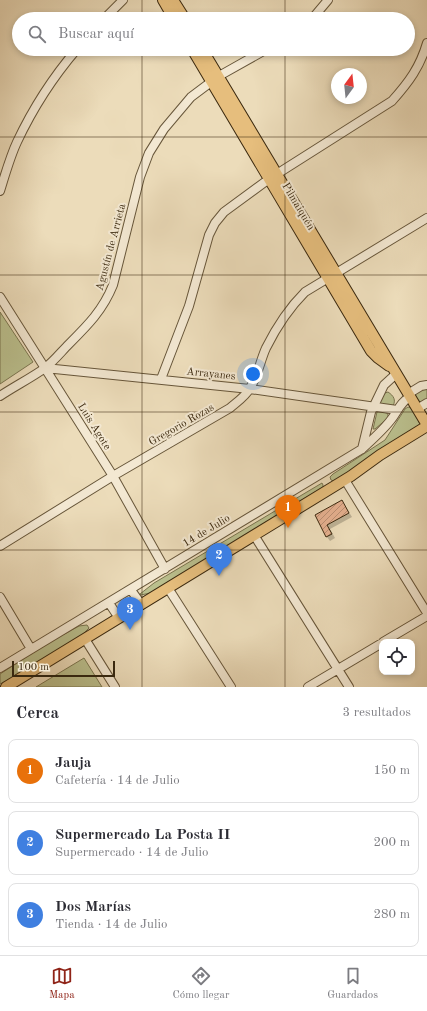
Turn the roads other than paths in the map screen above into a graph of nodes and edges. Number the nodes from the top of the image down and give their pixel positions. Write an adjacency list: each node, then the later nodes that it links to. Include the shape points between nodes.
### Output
1 (123, 0): 5 (street)
2 (163, 0): 6 (main road)
3 (173, 0): 7 (main road)
4 (328, 0): 8 (street)
5 (111, 12)
6 (170, 12)
7 (181, 12)
8 (318, 12)
9 (427, 42): 15 (street, via 416,71 392,101)
10 (71, 56): 16 (street, via 34,109 17,143)
11 (197, 56): 14 (main road, Pilmaiquén)
12 (205, 56): 14 (main road, Pilmaiquén)
13 (255, 56): 14 (street, Agustín de Arrieta)
14 (215, 79): 15 (main road, Pilmaiquén); 20 (street, Agustín de Arrieta, via 191,97 164,129 149,153 140,177 113,285 107,299 86,327)
15 (273, 176): 18 (main road, Pilmaiquén); 22 (street, via 224,212 215,223 190,306)
16 (0, 191)
17 (427, 218): 18 (street, Gregorio Rozas)
18 (332, 275): 21 (main road, Pilmaiquén, via 371,351); 24 (street, Gregorio Rozas, via 306,292 291,306 266,349)
19 (0, 298): 20 (street, Luis Agote)
20 (45, 368): 22 (street, Arrayanes); 25 (street, Agustín de Arrieta); 34 (street, Luis Agote)
21 (394, 371): 26 (main road, Pilmaiquén); 28 (street)
22 (161, 379): 24 (street, Arrayanes)
23 (427, 383): 26 (street, 14 de Julio)
24 (250, 389): 28 (street, Arrayanes); 34 (street, Gregorio Rozas, via 230,408)
25 (0, 396)
26 (409, 396): 29 (main road, Pilmaiquén); 30 (street, 14 de Julio)
27 (427, 403): 29 (street)
28 (374, 406): 30 (street, Arrayanes); 33 (street)
29 (417, 409): 31 (main road, Pilmaiquén)
30 (397, 410): 33 (street, 14 de Julio, via 392,419)
31 (427, 426): 35 (main road)
32 (427, 434): 35 (main road)
33 (362, 449): 38 (street, 14 de Julio)
34 (113, 476): 37 (street, Gregorio Rozas); 38 (street, Luis Agote)
35 (348, 478): 36 (main road); 44 (street)
36 (254, 535): 39 (main road); 52 (street)
37 (0, 546)
38 (165, 569): 40 (street, 14 de Julio)
39 (168, 588): 43 (main road); 55 (street)
40 (131, 590): 42 (street, 14 de Julio); 43 (street)
41 (0, 597): 50 (street)
42 (109, 603): 46 (street); 50 (street, 14 de Julio)
43 (141, 604): 46 (main road)
44 (427, 613)
45 (427, 616): 48 (street)
46 (119, 618): 47 (main road)
47 (85, 639): 53 (main road); 54 (street)
48 (388, 639)
49 (379, 644): 52 (street)
50 (31, 649): 51 (street, 14 de Julio)
51 (0, 668)
52 (338, 669): 56 (street); 57 (street)
53 (6, 687)
54 (115, 687)
55 (230, 687)
56 (308, 687)
57 (349, 687)

